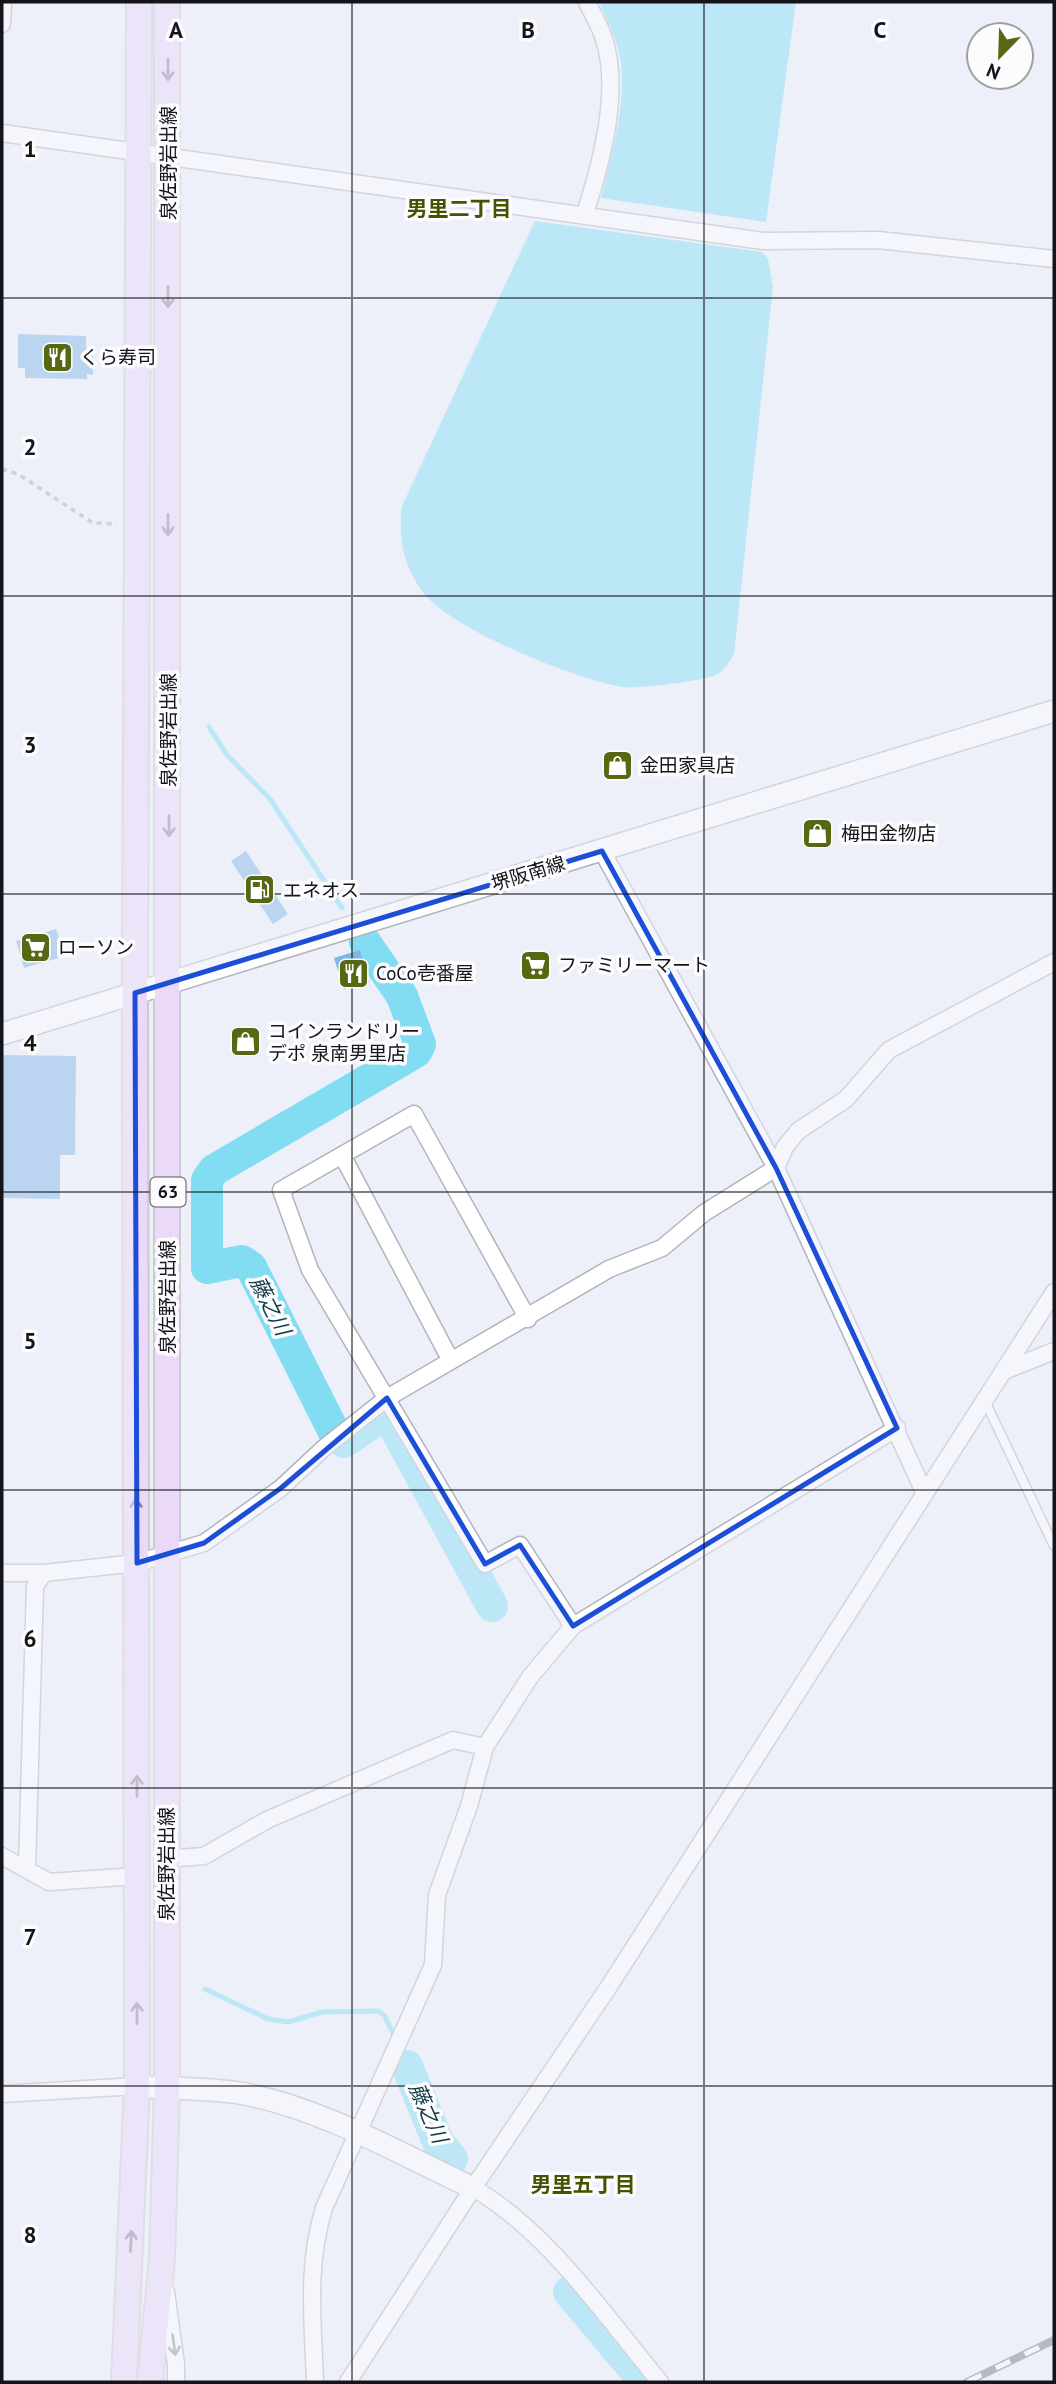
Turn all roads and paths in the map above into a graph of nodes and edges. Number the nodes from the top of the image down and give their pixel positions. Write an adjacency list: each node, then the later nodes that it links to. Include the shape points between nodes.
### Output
1 (4, 2): 5 (street)
2 (139, 2): 7 (main road, 泉佐野岩出線 / 63)
3 (167, 2): 8 (main road, 泉佐野岩出線 / 63, one-way to 8)
4 (586, 2): 9 (street, via 603,37 610,87 598,171)
5 (2, 24)
6 (2, 133): 7 (street)
7 (138, 150): 8 (street); 12 (main road, 泉佐野岩出線 / 63)
8 (168, 157): 9 (street); 16 (main road, 泉佐野岩出線 / 63, one-way to 16)
9 (584, 216): 10 (street, via 763,242 878,240)
10 (1054, 259)
11 (2, 469): 12 (path, via 18,474 93,523)
12 (137, 525): 17 (main road, 泉佐野岩出線 / 63)
13 (1054, 711): 14 (main road, 堺阪南線)
14 (601, 851): 16 (main road, 堺阪南線); 20 (street)
15 (1054, 962): 20 (street, via 889,1050 846,1099 799,1131)
16 (169, 980): 17 (main road, 堺阪南線); 31 (main road, 泉佐野岩出線 / 63)
17 (135, 993): 18 (main road, 堺阪南線); 32 (main road, 泉佐野岩出線 / 63, one-way to 17)
18 (2, 1034)
19 (342, 1155): 22 (street, via 414,1114); 24 (street); 26 (street, via 281,1190 310,1270)
20 (776, 1168): 22 (street, via 704,1213 662,1248 609,1269); 28 (street)
21 (1054, 1292): 25 (street)
22 (527, 1319): 24 (street)
23 (1054, 1350): 25 (street)
24 (450, 1359): 26 (street)
25 (1004, 1371): 27 (street)
26 (387, 1398): 31 (street, via 281,1488 204,1543); 35 (street, via 485,1564 520,1545)
27 (985, 1401): 29 (street); 30 (lane)
28 (897, 1428): 29 (street); 35 (street)
29 (924, 1492): 45 (street, via 608,1988)
30 (1054, 1546)
31 (166, 1554): 32 (street); 38 (main road, 泉佐野岩出線 / 63)
32 (136, 1563): 34 (street); 40 (main road, 泉佐野岩出線 / 63, one-way to 32)
33 (2, 1573): 34 (street)
34 (44, 1573): 39 (street, via 36,1586)
35 (573, 1626): 36 (street, via 530,1677)
36 (485, 1746): 38 (street, via 453,1740 267,1820 204,1856); 44 (street, via 437,1895 433,1965)
37 (2, 1856): 39 (street)
38 (166, 1859): 42 (main road, 泉佐野岩出線 / 63)
39 (27, 1868): 40 (street, via 49,1882)
40 (137, 1876): 41 (main road, 泉佐野岩出線 / 63, one-way to 40)
41 (137, 2086): 42 (main road); 43 (street); 47 (main road, 泉佐野岩出線 / 63, one-way to 41)
42 (167, 2088): 44 (main road, via 238,2093 278,2102); 46 (main road, 泉佐野岩出線 / 63)
43 (2, 2094)
44 (358, 2134): 45 (main road); 52 (street, via 315,2237 311,2268)
45 (473, 2188): 53 (street); 54 (street, via 504,2206 540,2243)
46 (162, 2259): 50 (main road, 泉佐野岩出線 / 63); 51 (street, one-way to 51)
47 (129, 2289): 48 (street); 49 (main road, 泉佐野岩出線 / 63)
48 (114, 2382)
49 (124, 2382)
50 (150, 2382)
51 (176, 2382)
52 (315, 2382)
53 (348, 2382)
54 (660, 2382)

